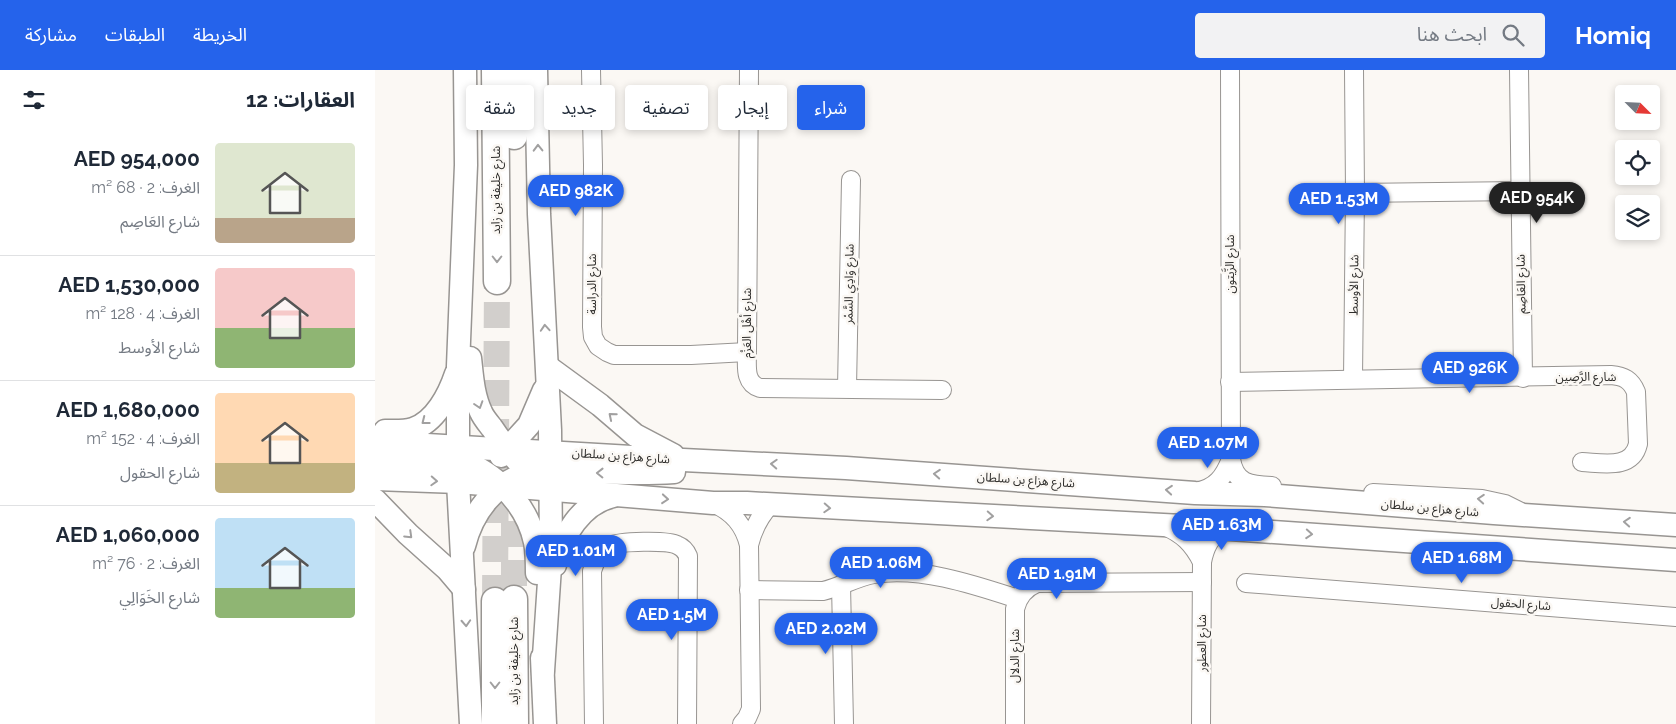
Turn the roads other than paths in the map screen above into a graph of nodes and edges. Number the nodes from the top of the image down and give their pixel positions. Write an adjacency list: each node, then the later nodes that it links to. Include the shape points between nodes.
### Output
1 (465, 70): 10 (main road)
2 (495, 70): 3 (highway, شارع خليفة بن زايد, one-way to 3, via 505,280)
3 (514, 70)
4 (536, 70): 16 (main road, one-way to 4, via 539,214)
5 (591, 70): 14 (street, شارع الدراسة, via 592,327 595,341 603,350 618,355)
6 (749, 70): 14 (street, شارع أهْل العَزْم)
7 (1230, 70): 19 (street, شارع الزَّيتون)
8 (1354, 70): 13 (street, شارع الأوسط)
9 (1519, 70): 12 (street, شارع العَاصِم)
10 (466, 165): 15 (main road); 24 (main road, one-way to 24, via 473,385 481,412)
11 (851, 180): 20 (street, شارع وَادِي السَّمْر)
12 (1520, 191): 13 (street); 17 (street, شارع العَاصِم)
13 (1355, 193): 18 (street, شارع الأوسط)
14 (747, 352): 20 (street, شارع أهْل العَزْم, via 747,376 756,387)
15 (458, 366): 22 (main road, one-way to 22, via 447,394 424,424 403,431); 30 (main road)
16 (548, 372): 24 (main road, via 529,426); 26 (main road, one-way to 16, via 635,435 585,393); 31 (main road)
17 (1523, 378): 18 (street, شارع الرَّصِين); 29 (street, شارع الرَّصِين, via 1619,376 1633,384 1638,444 1632,457 1619,464)
18 (1353, 380): 19 (street, شارع الرَّصِين)
19 (1230, 382): 25 (street, شارع الزَّيتون)
20 (847, 388): 21 (street, شارع أهْل العَزْم)
21 (942, 390)
22 (375, 431)
23 (375, 442): 30 (main road, via 403,444)
24 (508, 450): 30 (main road, via 494,460); 31 (main road); 31 (main road, شارع هزاع بن سلطان)
25 (1231, 459): 34 (street, شارع الزَّيتون, via 1223,478 1215,485); 39 (street, شارع الزَّيتون, one-way to 25, via 1505,504 1482,499 1252,485 1239,478)
26 (683, 460): 28 (main road, شارع هزاع بن سلطان); 31 (main road, شارع هزاع بن سلطان)
27 (375, 462): 30 (main road)
28 (735, 462): 31 (main road, one-way to 31, via 670,473); 34 (main road, شارع هزاع بن سلطان, one-way to 28)
29 (1582, 462)
30 (462, 464): 32 (main road, one-way to 30); 33 (main road); 44 (main road)
31 (545, 472): 33 (main road, via 515,478); 35 (main road, شارع هزاع بن سلطان); 54 (main road, via 551,552)
32 (375, 479)
33 (502, 486): 44 (main road, via 474,518); 54 (main road, via 522,511 535,543)
34 (1195, 492): 39 (main road, شارع هزاع بن سلطان)
35 (617, 495): 37 (main road, شارع هزاع بن سلطان, one-way to 37); 54 (main road, via 598,500 586,509 561,547 553,572)
36 (375, 500): 50 (main road, one-way to 50)
37 (713, 503): 38 (main road, شارع هزاع بن سلطان); 43 (street, via 737,519)
38 (770, 504): 40 (main road, شارع هزاع بن سلطان, one-way to 40); 43 (street)
39 (1526, 516): 41 (main road, شارع هزاع بن سلطان, one-way to 39)
40 (1164, 526): 42 (main road, شارع هزاع بن سلطان); 46 (street, via 1187,539)
41 (1676, 526)
42 (1223, 528): 45 (main road, شارع هزاع بن سلطان, one-way to 45); 46 (street, شارع العطور, via 1210,539)
43 (749, 545): 51 (street)
44 (461, 556): 50 (main road)
45 (1676, 560)
46 (1202, 562): 47 (street, شارع العطور)
47 (1202, 582): 52 (street, via 1037,584 1026,589); 64 (street, شارع العطور)
48 (1246, 583): 53 (street, شارع الحقول)
49 (841, 585): 51 (street, via 823,591); 52 (street, via 863,576 902,572 953,580); 62 (street)
50 (464, 589): 55 (main road, one-way to 55)
51 (749, 590): 61 (street, via 751,708)
52 (1018, 599): 63 (street, شارع الدلال, via 1015,609)
53 (1676, 617)
54 (543, 671): 58 (main road)
55 (471, 724)
56 (495, 724): 57 (highway, شارع خليفة بن زايد, one-way to 56, via 504,600)
57 (515, 724)
58 (545, 724)
59 (594, 724): 60 (street, via 592,572 603,551 625,542 673,544 683,548 688,556)
60 (687, 724)
61 (742, 724)
62 (844, 724)
63 (1015, 724)
64 (1201, 724)

